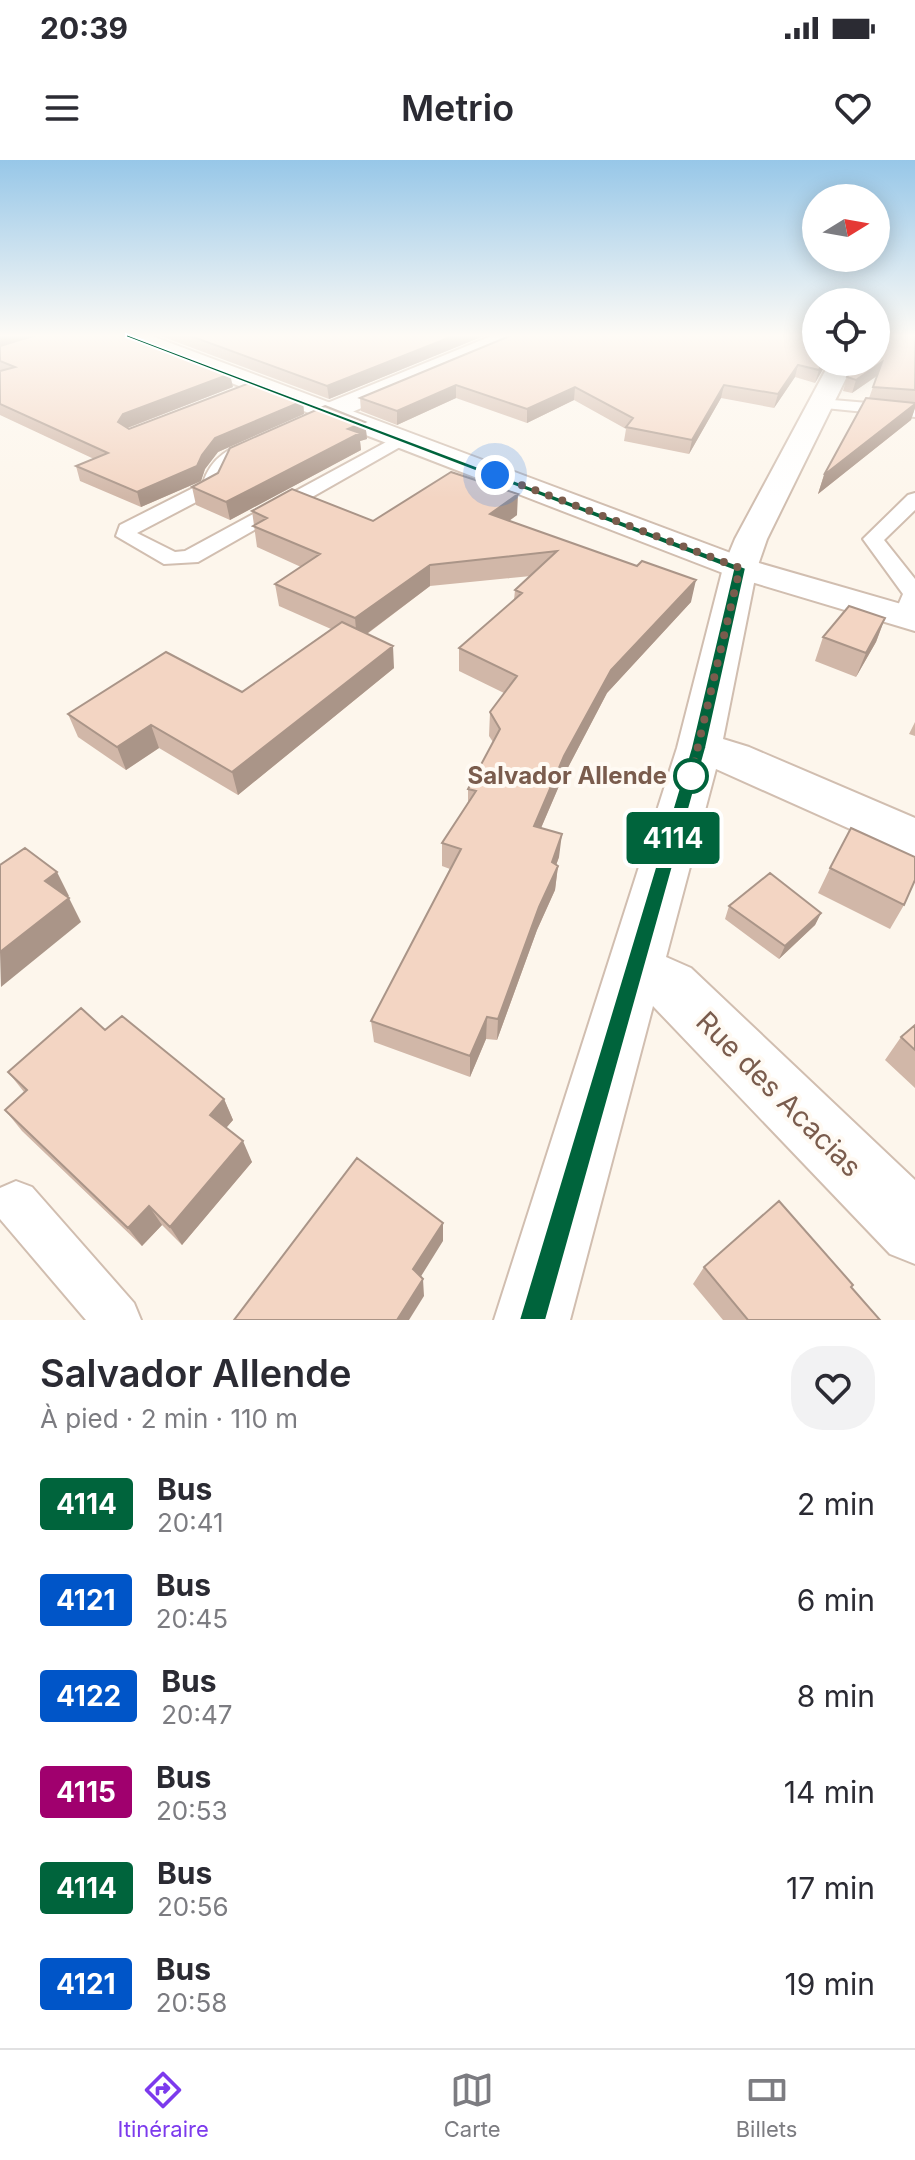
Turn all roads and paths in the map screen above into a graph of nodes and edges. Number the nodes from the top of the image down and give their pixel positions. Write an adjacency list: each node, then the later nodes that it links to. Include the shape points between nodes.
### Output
1 (248, 389): 5 (lane)
2 (265, 389): 8 (street)
3 (385, 389): 8 (street)
4 (828, 389): 6 (street)
5 (231, 396)
6 (821, 404): 7 (lane); 12 (street)
7 (915, 412)
8 (316, 418): 10 (street)
9 (277, 435): 10 (lane, via 225,459 212,486 127,529 126,536 172,559 190,557)
10 (401, 439): 12 (street)
11 (915, 499): 13 (lane, via 873,539 915,594)
12 (740, 568): 13 (street); 14 (street)
13 (910, 618)
14 (699, 748): 15 (street); 16 (street)
15 (915, 839)
16 (636, 971): 18 (street, Rue des Acacias, via 671,986); 20 (street)
17 (16, 1203): 19 (lane)
18 (915, 1229)
19 (117, 1320)
20 (532, 1320)

